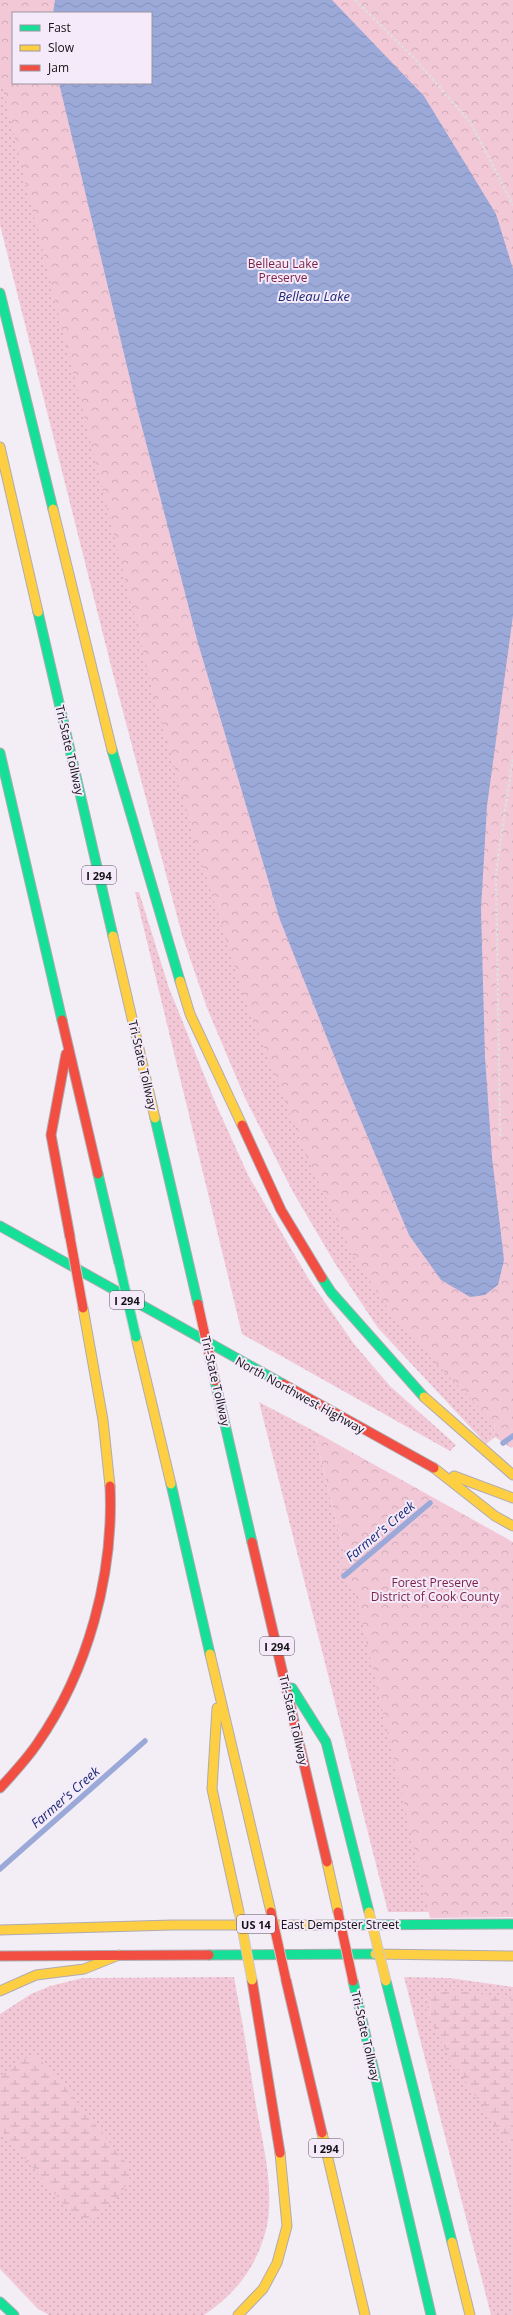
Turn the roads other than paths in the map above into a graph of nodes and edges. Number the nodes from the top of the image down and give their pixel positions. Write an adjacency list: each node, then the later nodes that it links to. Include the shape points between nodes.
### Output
1 (0, 293): 7 (main road, via 111,746 190,1014 281,1210 330,1292 428,1402)
2 (0, 447): 10 (main road, Tri-State Tollway / I 294, bridge)
3 (0, 753): 4 (main road, I 294)
4 (68, 1045): 11 (main road, I 294, bridge); 12 (main road, bridge, via 51,1135 108,1456 111,1511 107,1563 97,1614 68,1691 42,1738)
5 (0, 1226): 6 (main road, North Northwest Highway)
6 (434, 1468): 8 (main road, North Northwest Highway); 9 (main road, North Northwest Highway, via 495,1516)
7 (513, 1475)
8 (513, 1498)
9 (513, 1526)
10 (284, 1675): 23 (main road, Tri-State Tollway / I 294, bridge); 24 (main road, bridge, via 326,1742)
11 (218, 1683): 21 (main road, bridge, via 212,1789 252,1980 282,2167 287,2226 278,2263 263,2289); 22 (main road, I 294, bridge)
12 (0, 1788)
13 (513, 1924): 14 (main road, East Dempster Street / US 14, via 172,1924)
14 (0, 1930)
15 (119, 1955): 16 (main road); 17 (main road); 18 (main road, via 84,1969 36,1975)
16 (0, 1956)
17 (513, 1956)
18 (0, 1991)
19 (0, 2302): 20 (main road)
20 (14, 2315)
21 (238, 2315)
22 (365, 2315)
23 (431, 2315)
24 (470, 2315)

